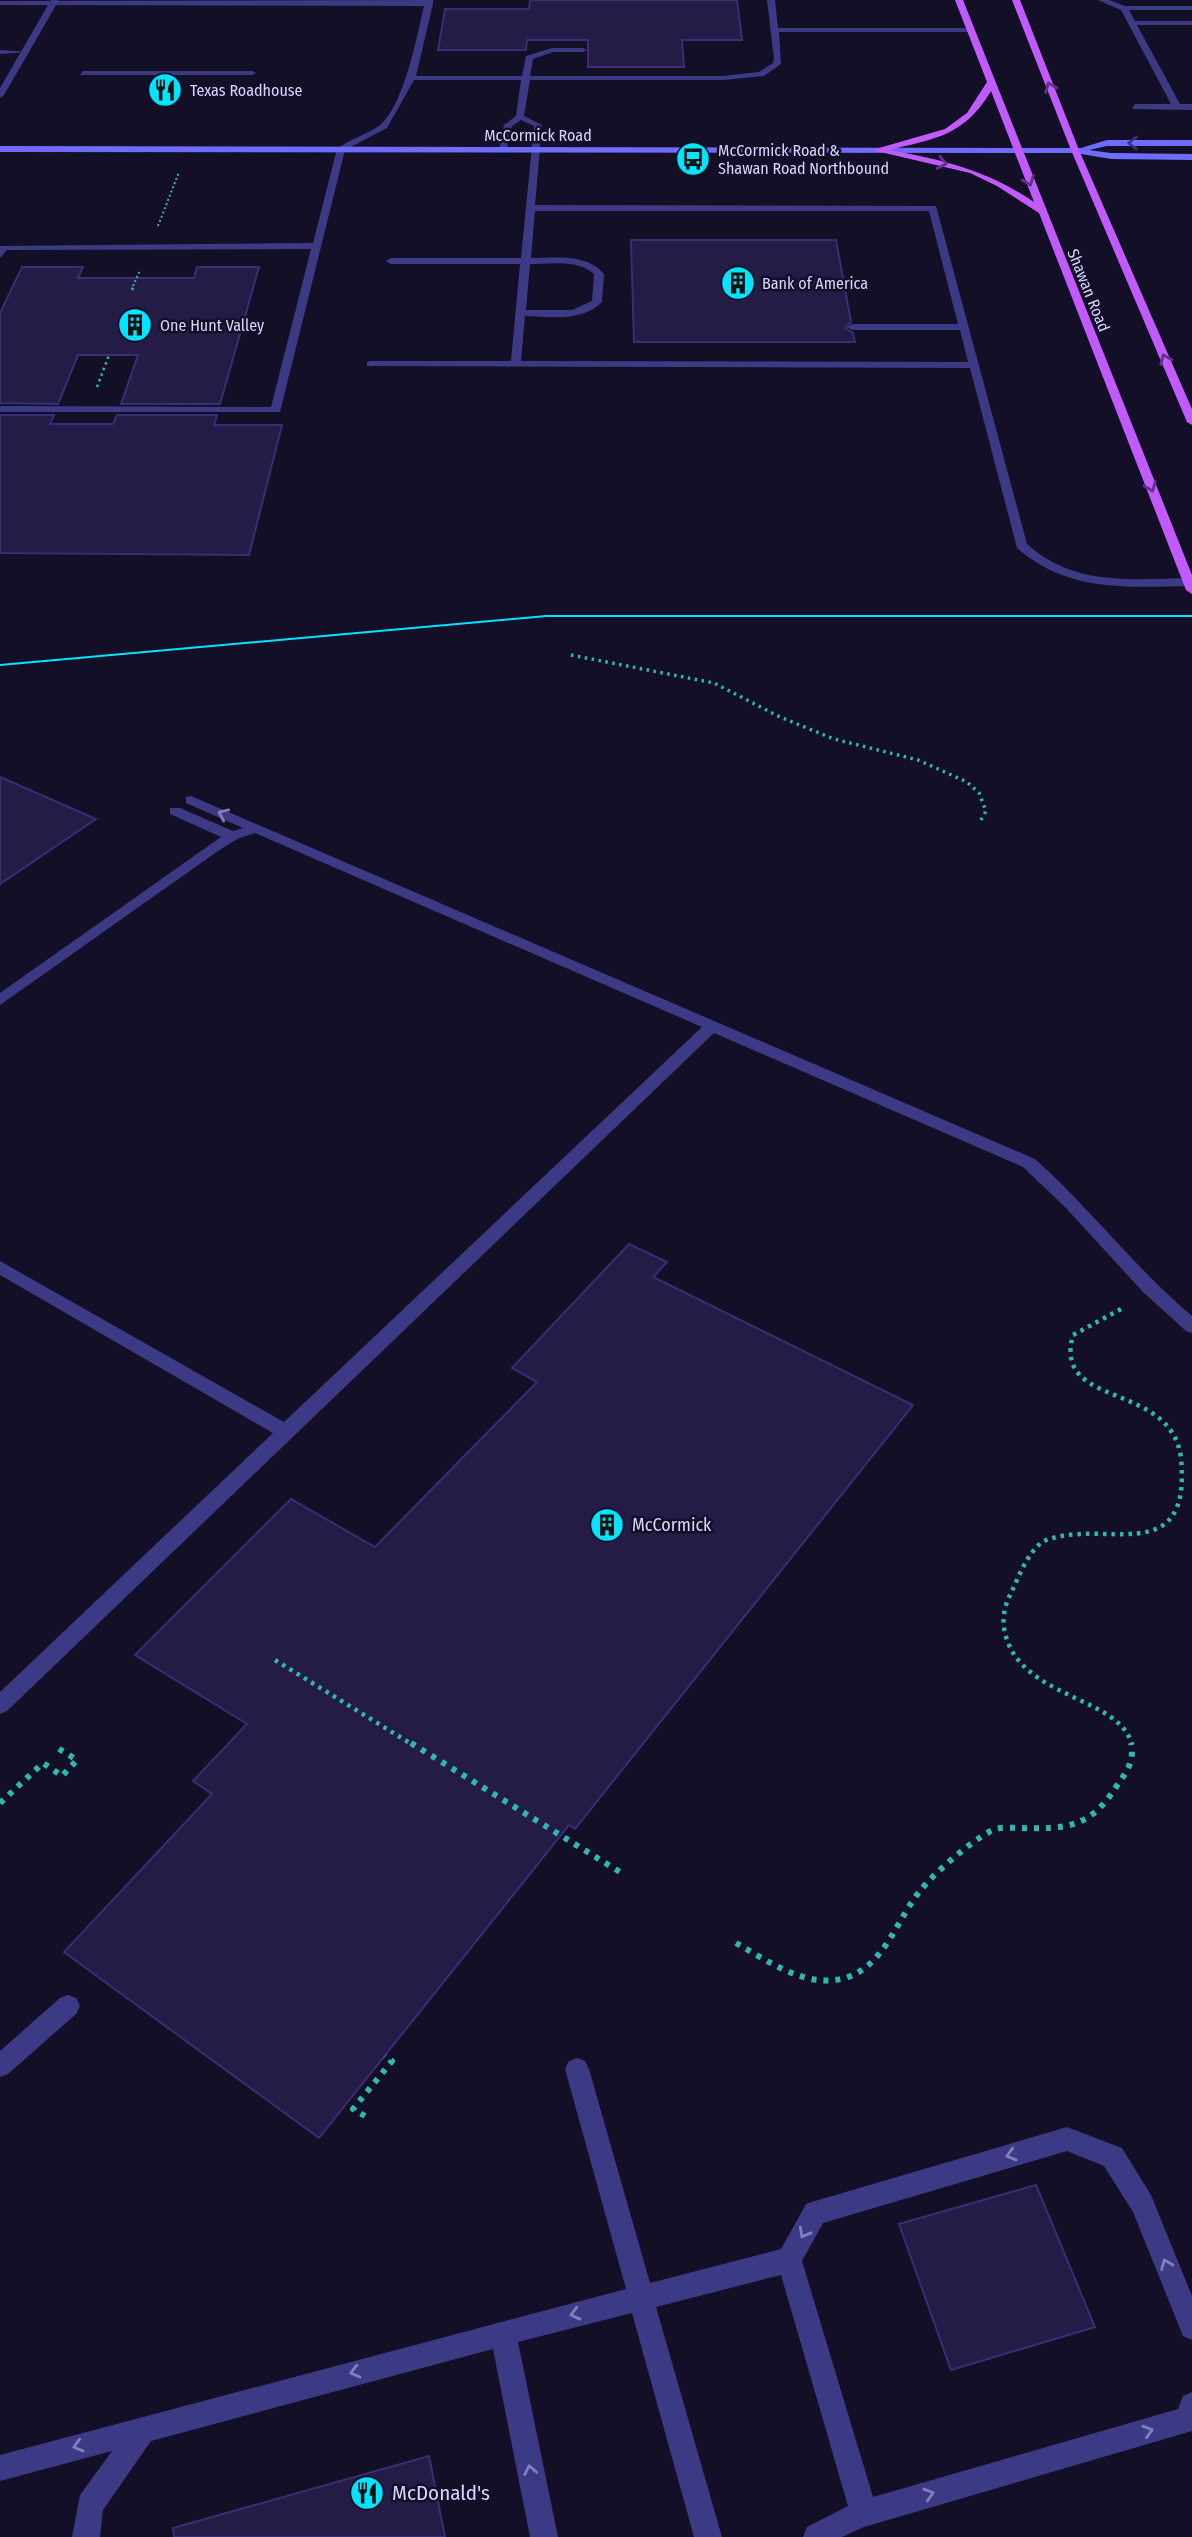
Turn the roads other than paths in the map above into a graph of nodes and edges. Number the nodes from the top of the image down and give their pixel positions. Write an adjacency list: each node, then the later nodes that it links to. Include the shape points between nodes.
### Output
1 (771, 0): 12 (street)
2 (959, 0): 13 (main road, Shawan Road)
3 (1016, 0): 34 (main road, one-way to 3)
4 (1102, 0): 8 (street)
5 (54, 1): 6 (street); 7 (street); 16 (street)
6 (429, 2): 19 (street)
7 (0, 3)
8 (1124, 8): 9 (street); 10 (street)
9 (1192, 8)
10 (1132, 23): 11 (street); 24 (street)
11 (1192, 23)
12 (775, 30): 13 (street); 20 (street, via 777,64 761,74)
13 (970, 30): 21 (main road, Shawan Road)
14 (583, 50): 20 (street, via 552,50 529,58)
15 (0, 52): 16 (street)
16 (25, 52): 22 (street)
17 (83, 73): 18 (street)
18 (252, 73)
19 (411, 78): 20 (street); 29 (street, via 384,126)
20 (526, 79): 26 (street)
21 (991, 83): 32 (main road, via 976,110 954,128); 33 (main road, Shawan Road)
22 (0, 95)
23 (1135, 107): 24 (street)
24 (1177, 107): 25 (street)
25 (1192, 107)
26 (520, 117): 30 (street, via 509,125); 31 (street, via 538,125)
27 (1192, 143): 34 (main road, McCormick Road, one-way to 34, via 1107,143)
28 (0, 149): 29 (main road, McCormick Road)
29 (341, 149): 30 (main road, McCormick Road); 38 (street)
30 (503, 149): 31 (main road, McCormick Road)
31 (536, 149): 32 (main road, McCormick Road); 36 (street)
32 (876, 150): 33 (main road, McCormick Road); 37 (main road, one-way to 37, via 975,173)
33 (1017, 150): 34 (main road, McCormick Road); 37 (main road, Shawan Road, one-way to 37)
34 (1075, 150): 35 (main road, McCormick Road, via 1111,156); 49 (main road, one-way to 34)
35 (1192, 156)
36 (530, 208): 41 (street); 44 (street, via 933,208)
37 (1041, 211): 50 (main road, Shawan Road, one-way to 50)
38 (315, 246): 39 (street); 48 (street, via 276,410)
39 (1, 249)
40 (391, 261): 41 (street)
41 (526, 261): 42 (street); 42 (street, via 581,262 594,268 599,274 597,302 578,312)
42 (521, 313): 46 (street)
43 (852, 327): 44 (street)
44 (964, 327): 47 (street)
45 (371, 364): 46 (street)
46 (516, 364): 47 (street)
47 (974, 365): 50 (street, via 1021,545 1034,560 1075,578)
48 (0, 409)
49 (1192, 422)
50 (1191, 585)
51 (191, 800): 53 (street, one-way to 51)
52 (175, 811): 54 (street)
53 (255, 828): 54 (street); 56 (street)
54 (232, 836): 55 (street)
55 (0, 1000)
56 (712, 1026): 58 (street, via 1029,1163); 59 (street)
57 (0, 1267): 59 (street)
58 (1192, 1325)
59 (286, 1432): 60 (street)
60 (0, 1705)
61 (68, 2006): 62 (street)
62 (0, 2067)
63 (578, 2069): 65 (street)
64 (789, 2260): 65 (street); 66 (street, one-way to 64, via 1142,2204 1113,2157 1067,2139 815,2213); 71 (street)
65 (641, 2297): 67 (street, one-way to 67); 74 (street)
66 (1192, 2327)
67 (503, 2333): 69 (street, one-way to 69); 73 (street, one-way to 67)
68 (1192, 2405): 71 (street, one-way to 68, via 1189,2419)
69 (144, 2428): 70 (street, one-way to 70); 72 (street, via 90,2505)
70 (0, 2468)
71 (864, 2513): 75 (street)
72 (86, 2537)
73 (544, 2537)
74 (708, 2537)
75 (817, 2537)

